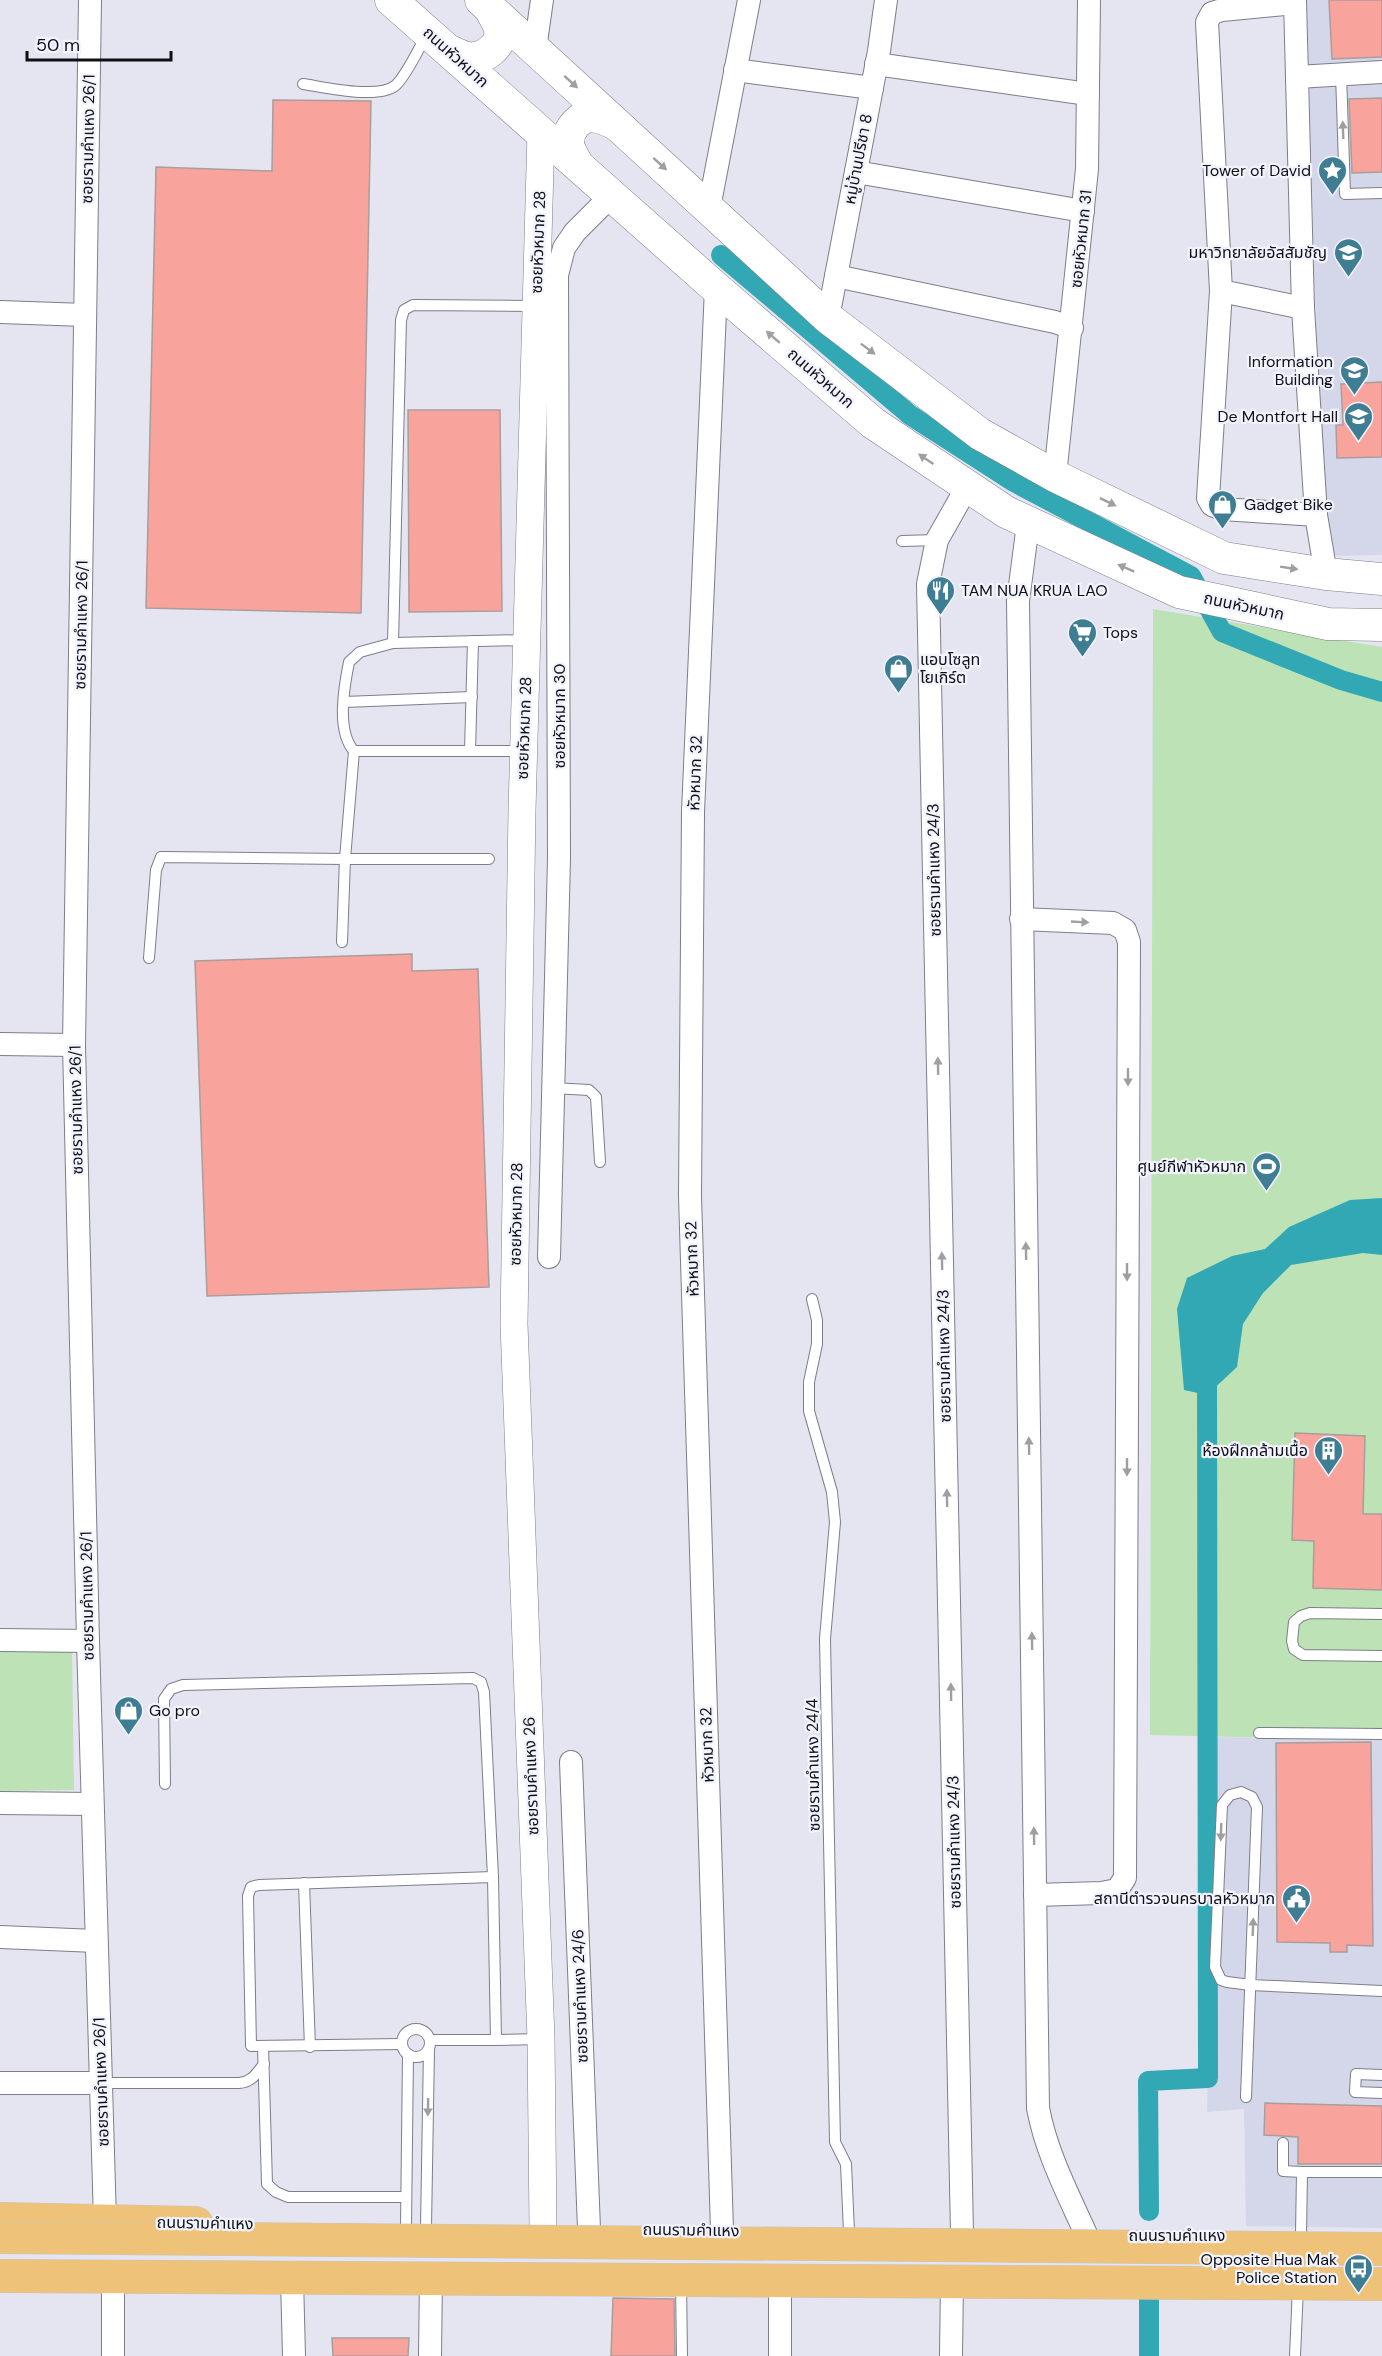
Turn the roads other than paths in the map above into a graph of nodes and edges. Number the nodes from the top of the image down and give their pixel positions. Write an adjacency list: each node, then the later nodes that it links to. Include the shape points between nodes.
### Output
1 (90, 0): 33 (street, ซอยรามคำแหง 26/1)
2 (391, 0): 9 (main road, ถนนหัวหมาก)
3 (542, 0): 10 (street)
4 (749, 0): 12 (street)
5 (886, 0): 11 (street, หมู่บ้านปรีชา 8)
6 (1089, 0): 18 (street, ซอยหัวหมาก 31)
7 (1295, 2): 15 (street); 29 (street, via 1222,10 1212,13 1207,22)
8 (485, 4): 9 (main road, via 500,28 495,47 469,58); 10 (main road)
9 (439, 42): 16 (lane, via 396,85 386,90 371,93); 20 (main road, ถนนหัวหมาก)
10 (535, 49): 19 (main road, one-way to 19)
11 (876, 64): 17 (street, หมู่บ้านปรีชา 8); 18 (street)
12 (735, 70): 17 (street); 25 (street)
13 (1382, 72): 14 (street)
14 (1341, 74): 15 (street); 23 (lane, one-way to 14, via 1345,194)
15 (1297, 77): 31 (street)
16 (303, 84)
17 (872, 88): 22 (street, หมู่บ้านปรีชา 8)
18 (1088, 94): 26 (street, ซอยหัวหมาก 31, via 1088,169)
19 (616, 124): 21 (main road, via 594,116 576,124 568,142); 25 (main road, one-way to 25)
20 (541, 132): 21 (main road, ถนนหัวหมาก); 30 (street, ซอยหัวหมาก 28)
21 (577, 164): 24 (main road, ถนนหัวหมาก)
22 (856, 172): 26 (street); 27 (street, หมู่บ้านปรีชา 8)
23 (1382, 193)
24 (612, 195): 28 (main road, ถนนหัวหมาก); 63 (street, ซอยหัวหมาก 30, via 564,248 557,275 559,718)
25 (708, 208): 34 (main road)
26 (1083, 211): 35 (street, ซอยหัวหมาก 31)
27 (836, 276): 34 (street, หมู่บ้านปรีชา 8); 35 (street)
28 (716, 288): 37 (main road, ถนนหัวหมาก, one-way to 28, via 873,423); 106 (street, หัวหมาก 32, via 693,812 690,1197)
29 (1221, 291): 31 (street); 38 (street, via 1208,498 1212,505 1222,509)
30 (536, 306): 48 (street, ซอยหัวหมาก 28); 50 (lane, via 412,305 404,310)
31 (1303, 308): 38 (street)
32 (0, 312): 33 (street)
33 (85, 315): 62 (street, ซอยรามคำแหง 26/1)
34 (828, 318): 36 (main road, one-way to 36, via 980,434)
35 (1072, 328): 36 (street, ซอยหัวหมาก 31)
36 (1055, 476): 42 (main road, one-way to 42, via 1224,558)
37 (968, 488): 39 (main road, ถนนหัวหมาก); 40 (street, ซอยรามคำแหง 24/3)
38 (1316, 515): 43 (street)
39 (1028, 524): 45 (main road, ถนนหัวหมาก, one-way to 39, via 1179,592); 58 (street, via 1018,601)
40 (937, 540): 41 (lane); 108 (street, ซอยรามคำแหง 24/3, one-way to 40, via 928,584)
41 (902, 541)
42 (1245, 561): 43 (main road, one-way to 43); 45 (main road, via 1257,570 1262,586 1250,601)
43 (1326, 574): 44 (main road); 46 (main road, via 1314,596)
44 (1382, 579)
45 (1230, 603): 46 (main road, ถนนหัวหมาก)
46 (1328, 624): 47 (main road, ถนนหัวหมาก)
47 (1382, 625)
48 (527, 640): 49 (lane); 55 (street, ซอยหัวหมาก 28)
49 (473, 641): 50 (lane); 51 (lane)
50 (393, 643): 52 (lane, via 360,652 349,662)
51 (472, 697): 52 (lane); 54 (lane)
52 (344, 702): 53 (lane, via 343,730 346,743)
53 (354, 751): 54 (lane); 56 (lane)
54 (471, 751): 55 (lane)
55 (524, 751): 67 (street, ซอยหัวหมาก 28)
56 (345, 859): 57 (lane); 59 (lane); 60 (lane, via 161,857 156,870)
57 (489, 859)
58 (1021, 919): 80 (street, one-way to 58); 80 (street, one-way to 80, via 1113,923 1125,930 1129,942 1125,1878 1116,1890 1101,1893)
59 (342, 942)
60 (149, 958)
61 (0, 1044): 62 (street)
62 (74, 1045): 70 (street, ซอยรามคำแหง 26/1)
63 (553, 1088): 64 (lane, via 589,1090 596,1097); 65 (street, ซอยหัวหมาก 30)
64 (600, 1162)
65 (549, 1257)
66 (812, 1299): 107 (lane, ซอยรามคำแหง 24/4, via 817,1344 809,1382 809,1411 832,1492 835,1522 825,1639 836,2142 846,2164)
67 (514, 1324): 85 (street, ซอยรามคำแหง 26)
68 (1382, 1614): 71 (lane, via 1310,1613 1294,1622 1292,1641 1294,1649 1303,1655)
69 (0, 1640): 70 (street)
70 (88, 1641): 77 (street, ซอยรามคำแหง 26/1)
71 (1382, 1656)
72 (1259, 1733): 73 (lane)
73 (1382, 1734)
74 (571, 1762): 105 (street, ซอยรามคำแหง 24/6)
75 (165, 1784): 78 (lane, via 164,1699 171,1689 183,1685 473,1678 481,1682 484,1692)
76 (0, 1803): 77 (street)
77 (92, 1804): 82 (street, ซอยรามคำแหง 26/1)
78 (493, 1877): 79 (lane); 86 (lane)
79 (304, 1883): 88 (lane, via 259,1885 251,1887 248,1896 250,2043); 89 (lane)
80 (1035, 1895): 109 (street, via 1038,2108 1060,2175)
81 (0, 1937): 82 (street)
82 (96, 1941): 94 (street, ซอยรามคำแหง 26/1)
83 (1251, 1985): 83 (lane, one-way to 83, via 1257,1807 1252,1797 1241,1792 1230,1795 1222,1805 1215,1967 1221,1980); 84 (lane); 96 (lane)
84 (1382, 1991)
85 (541, 2039): 86 (lane); 104 (street, ซอยรามคำแหง 26)
86 (496, 2040): 87 (lane)
87 (430, 2044): 90 (lane, via 418,2056); 90 (lane, via 423,2030 414,2029 407,2032); 100 (lane, one-way to 100)
88 (263, 2047): 89 (lane); 91 (lane)
89 (310, 2047): 90 (lane)
90 (405, 2049): 100 (lane)
91 (264, 2064): 94 (lane, via 247,2082 239,2084); 100 (lane, via 267,2184 288,2198)
92 (1382, 2075): 95 (lane, via 1356,2074 1355,2092)
93 (0, 2083): 94 (street)
94 (101, 2083): 102 (street, ซอยรามคำแหง 26/1)
95 (1382, 2093)
96 (1246, 2097)
97 (1283, 2143): 98 (lane, via 1283,2171)
98 (1302, 2172): 99 (lane); 110 (lane)
99 (1382, 2172)
100 (413, 2217): 103 (main road, ถนนรามคำแหง); 104 (main road, ถนนรามคำแหง)
101 (0, 2219): 102 (main road, ถนนรามคำแหง)
102 (105, 2221): 103 (main road, ถนนรามคำแหง)
103 (358, 2227): 117 (main road)
104 (543, 2229): 105 (main road, ถนนรามคำแหง); 121 (main road)
105 (589, 2229): 106 (main road, ถนนรามคำแหง); 122 (main road)
106 (722, 2230): 107 (main road, ถนนรามคำแหง)
107 (849, 2232): 108 (main road, ถนนรามคำแหง)
108 (962, 2233): 109 (main road, ถนนรามคำแหง)
109 (1086, 2234): 110 (main road, ถนนรามคำแหง)
110 (1301, 2235): 111 (main road, ถนนรามคำแหง)
111 (1382, 2235)
112 (0, 2237): 113 (main road, ถนนรามคำแหง, bridge)
113 (1382, 2249)
114 (0, 2259): 115 (main road, ถนนรามคำแหง)
115 (1382, 2267)
116 (0, 2276): 118 (main road)
117 (360, 2277): 119 (main road); 120 (main road)
118 (113, 2278): 119 (main road); 128 (street)
119 (292, 2278): 129 (street)
120 (431, 2278): 121 (main road); 130 (street)
121 (543, 2278): 122 (main road)
122 (588, 2278): 123 (main road)
123 (681, 2279): 124 (main road); 131 (lane)
124 (780, 2280): 125 (main road); 132 (street)
125 (952, 2281): 126 (main road); 133 (street)
126 (1298, 2283): 127 (main road); 134 (lane)
127 (1382, 2284)
128 (113, 2356)
129 (294, 2356)
130 (430, 2356)
131 (682, 2356)
132 (780, 2356)
133 (951, 2356)
134 (1295, 2356)

